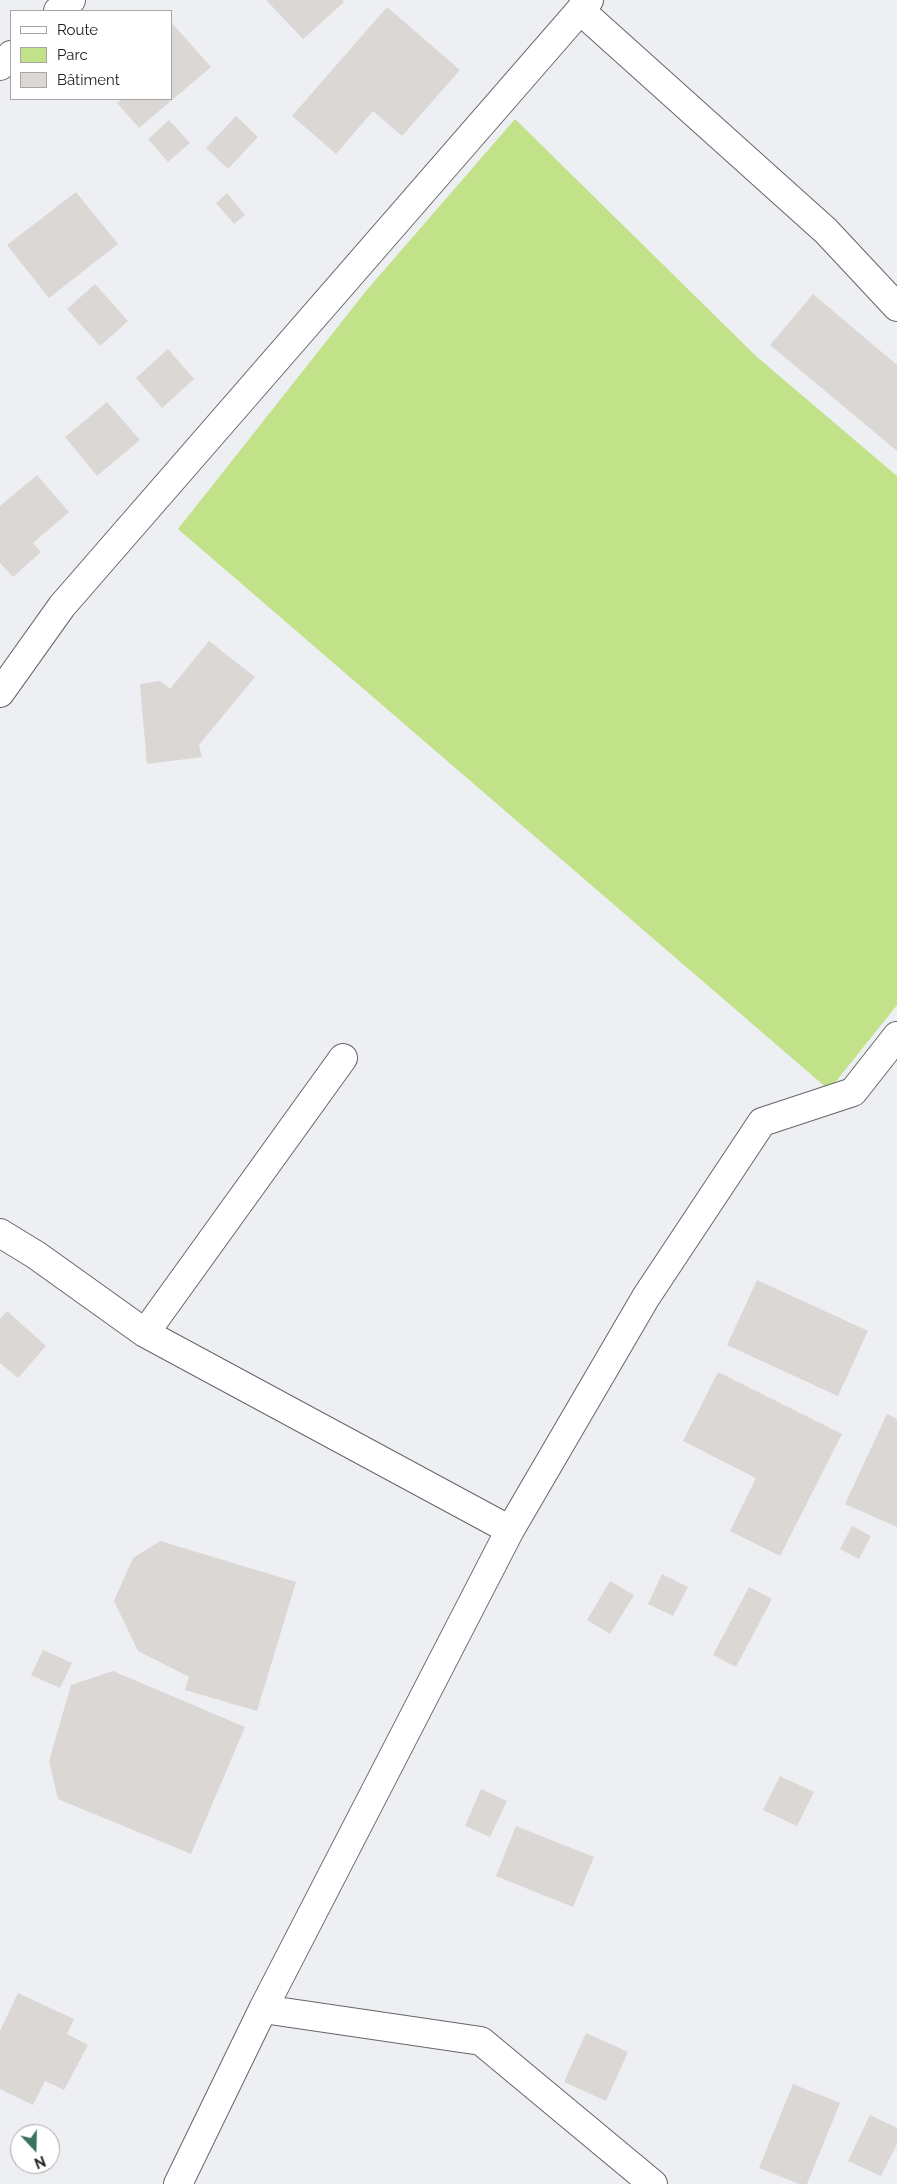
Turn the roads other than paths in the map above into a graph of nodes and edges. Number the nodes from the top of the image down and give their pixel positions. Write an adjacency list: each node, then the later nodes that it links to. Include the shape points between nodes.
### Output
1 (70, 0): 3 (street)
2 (585, 5): 6 (street, via 826,231); 7 (street, via 62,606)
3 (59, 10)
4 (10, 56): 5 (street)
5 (0, 66)
6 (897, 307)
7 (0, 693)
8 (897, 1036): 12 (street, via 852,1092 762,1122 646,1297)
9 (343, 1058): 11 (street)
10 (0, 1233): 11 (street)
11 (144, 1333): 12 (street)
12 (510, 1530): 13 (street)
13 (263, 2009): 14 (street); 15 (street, via 482,2041)
14 (178, 2184)
15 (653, 2184)

